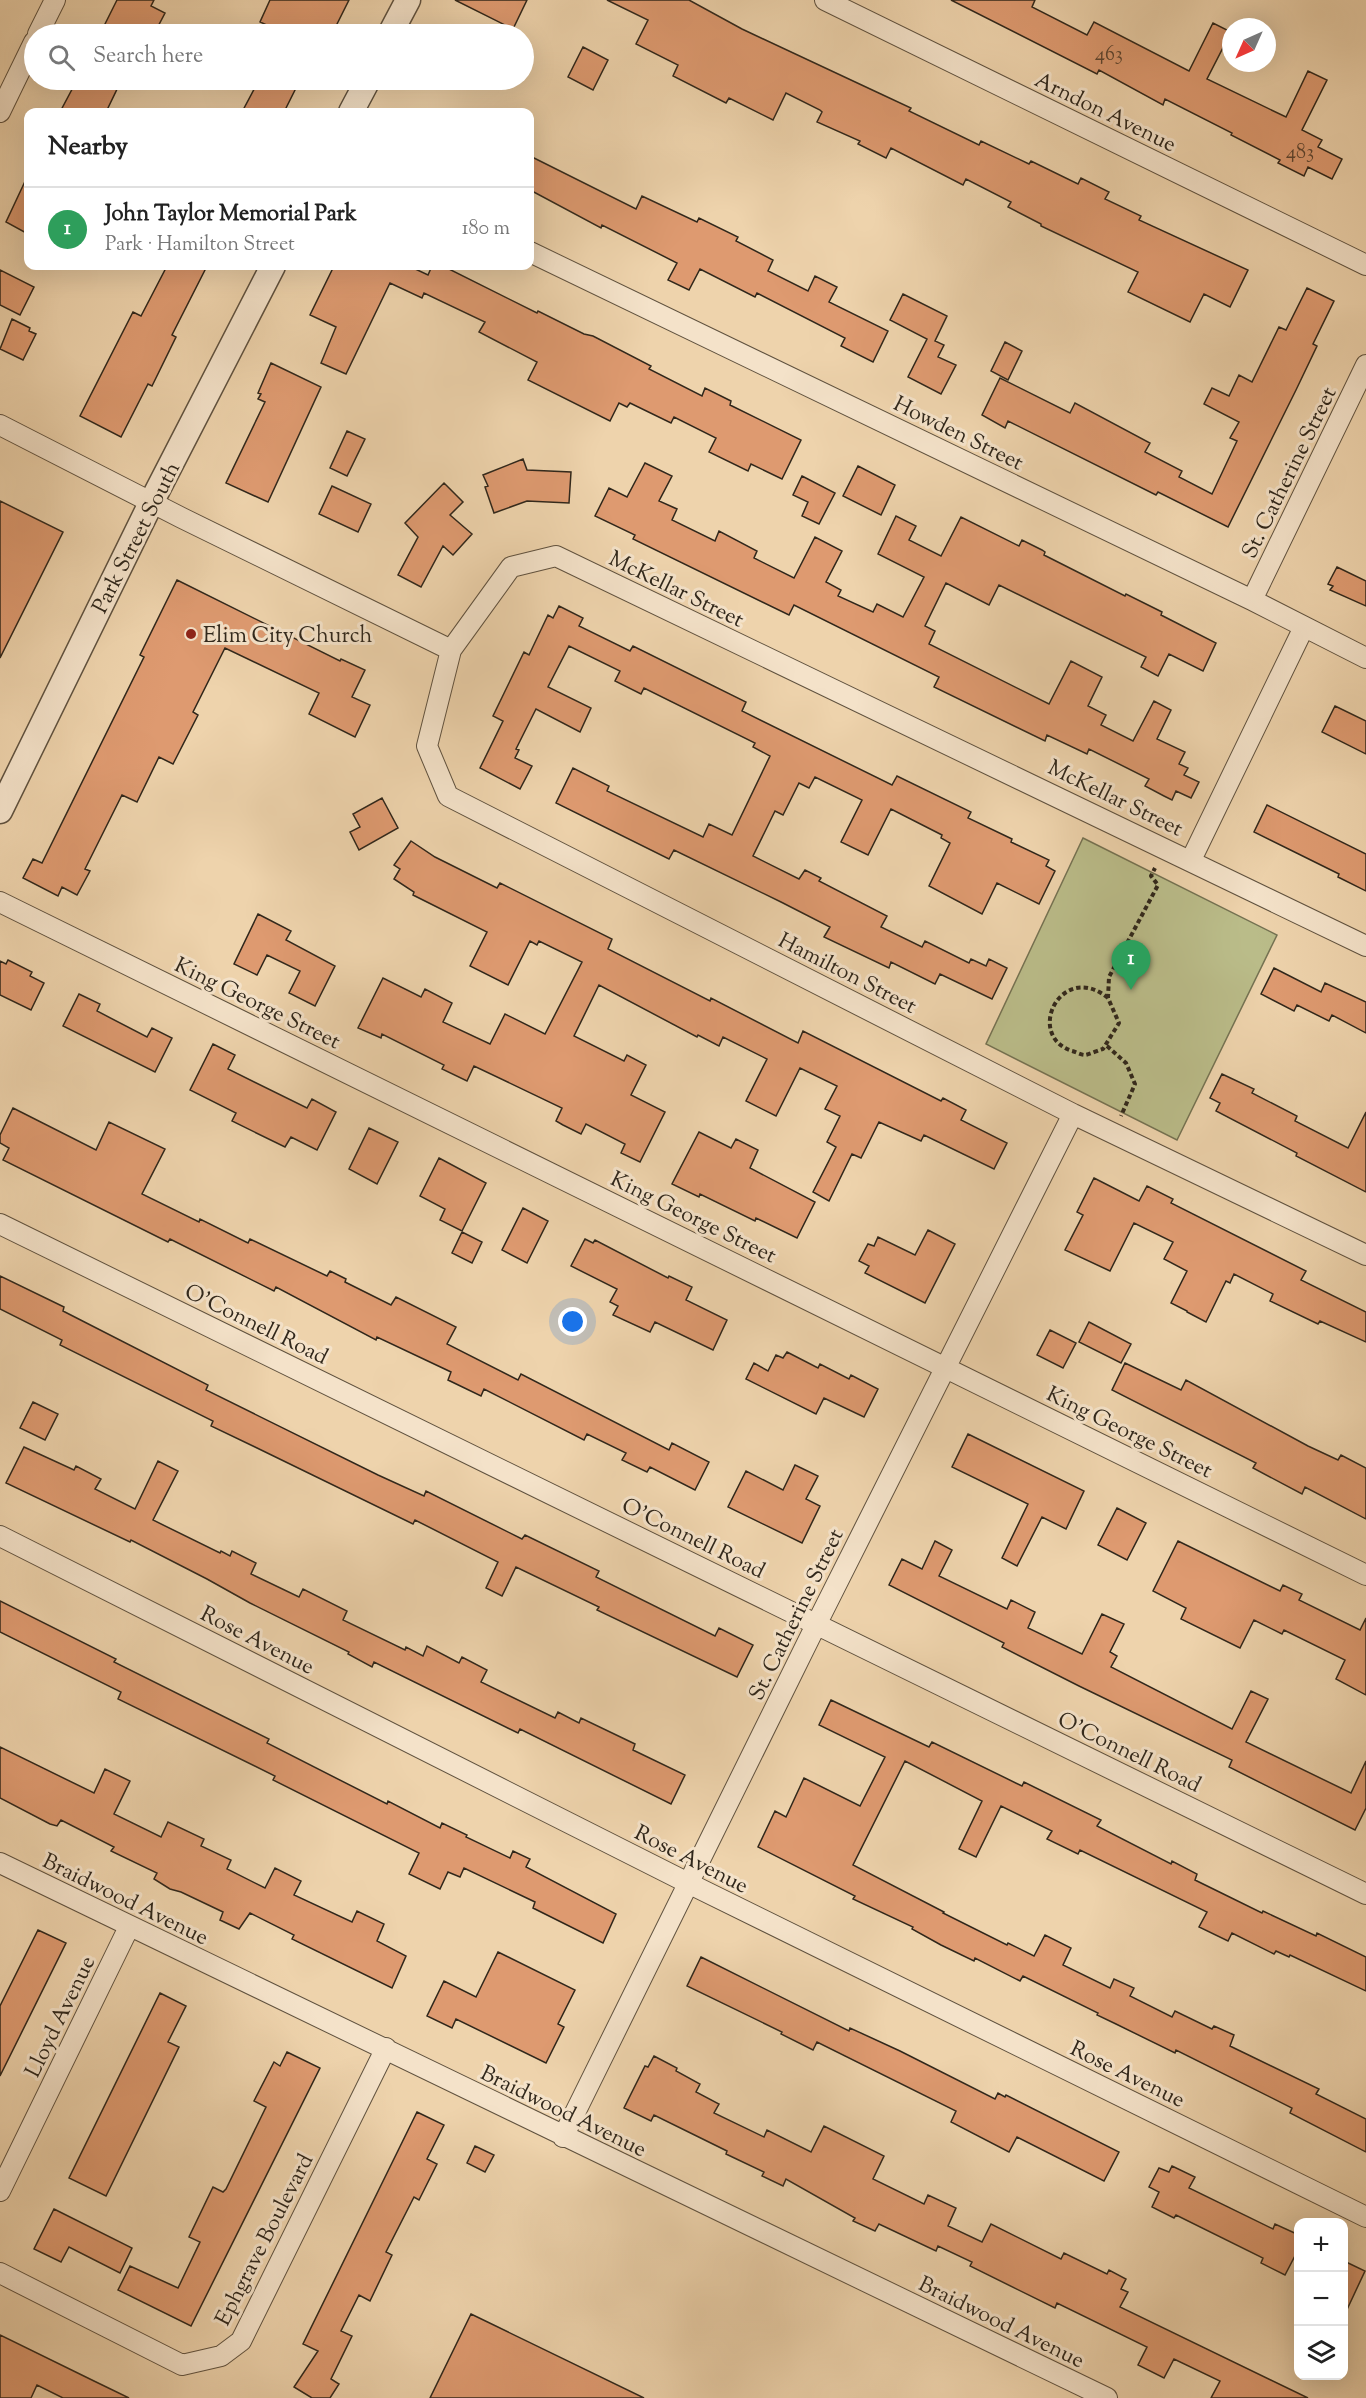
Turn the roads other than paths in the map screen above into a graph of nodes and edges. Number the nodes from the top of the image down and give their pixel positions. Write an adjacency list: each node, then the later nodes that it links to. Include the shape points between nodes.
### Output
1 (55, 0): 4 (street)
2 (408, 0): 5 (street)
3 (825, 0): 11 (street, Arndon Avenue)
4 (43, 24)
5 (395, 24)
6 (24, 63): 9 (street)
7 (363, 90): 8 (street)
8 (353, 108)
9 (0, 112)
10 (534, 254): 16 (street, Howden Street)
11 (1366, 265)
12 (271, 270): 15 (street, Park Street South)
13 (1366, 365): 16 (street, St. Catherine Street)
14 (0, 425): 15 (street)
15 (152, 501): 18 (street); 20 (street, Park Street South)
16 (1252, 600): 17 (street, Howden Street)
17 (1304, 627): 19 (street, Howden Street); 21 (street)
18 (451, 650): 21 (street, McKellar Street, via 511,567 556,556); 24 (street, Hamilton Street, via 427,746 448,796)
19 (1366, 658)
20 (0, 811)
21 (1191, 860): 23 (street, McKellar Street)
22 (0, 902): 27 (street, King George Street)
23 (1366, 946)
24 (1073, 1114): 26 (street, Hamilton Street); 27 (street, St. Catherine Street)
25 (0, 1224): 30 (street, O'Connell Road)
26 (1366, 1255)
27 (947, 1368): 29 (street, King George Street); 30 (street, St. Catherine Street)
28 (0, 1536): 32 (street, Rose Avenue)
29 (1366, 1575)
30 (817, 1623): 32 (street, St. Catherine Street); 33 (street, O'Connell Road)
31 (0, 1863): 34 (street, Braidwood Avenue)
32 (690, 1884): 36 (street, St. Catherine Street); 38 (street, Rose Avenue)
33 (1366, 1894)
34 (129, 1927): 35 (street, Braidwood Avenue); 37 (street, Lloyd Avenue)
35 (386, 2048): 36 (street, Braidwood Avenue); 39 (street, Ephgrave Boulevard, via 240,2341 221,2356 182,2365)
36 (563, 2137): 40 (street, Braidwood Avenue)
37 (0, 2191)
38 (1366, 2217)
39 (0, 2273)
40 (1107, 2398)

